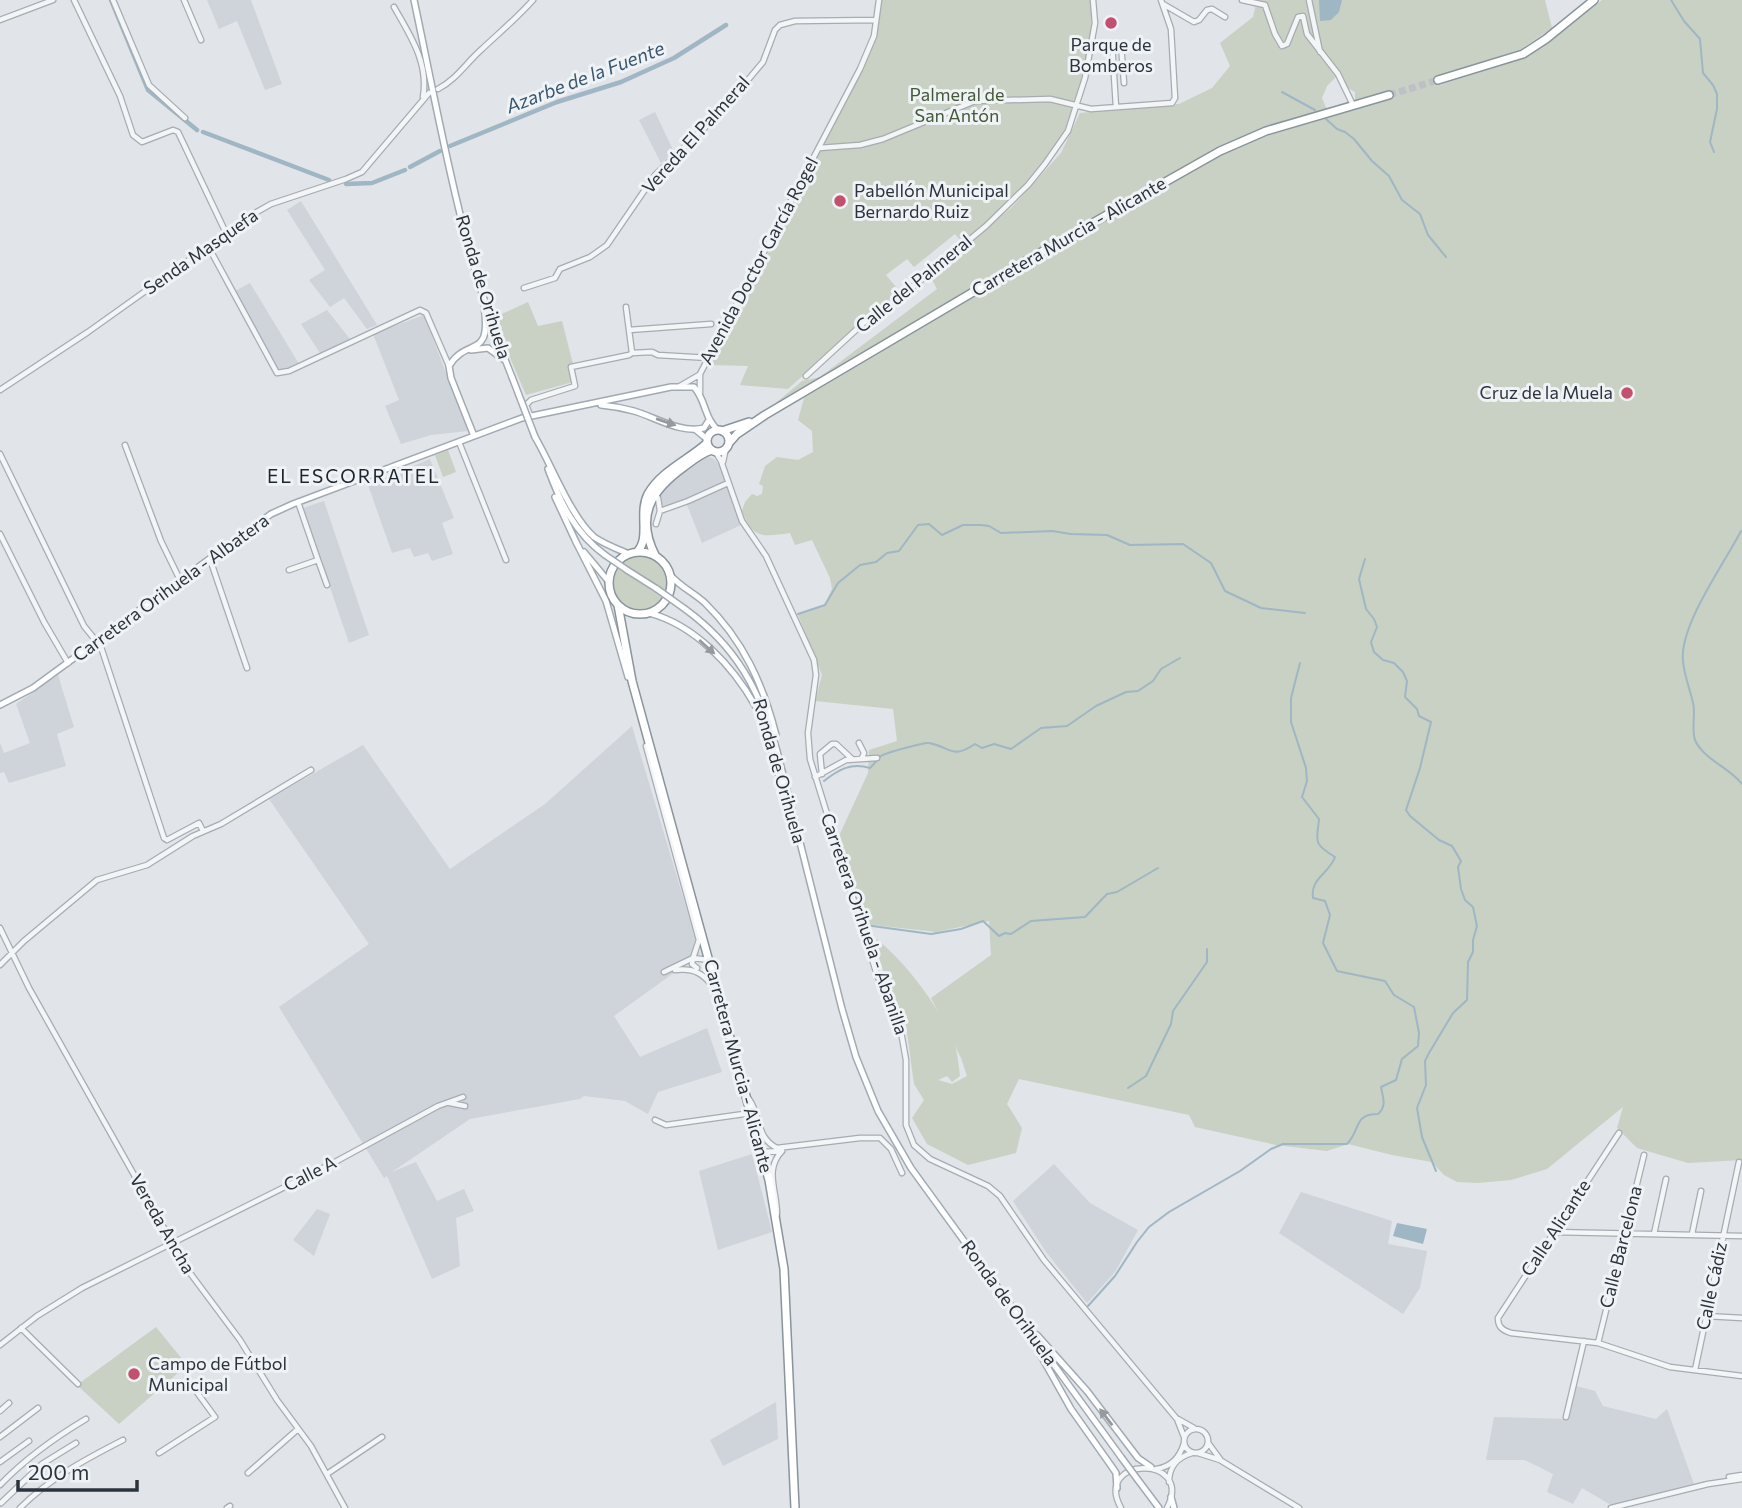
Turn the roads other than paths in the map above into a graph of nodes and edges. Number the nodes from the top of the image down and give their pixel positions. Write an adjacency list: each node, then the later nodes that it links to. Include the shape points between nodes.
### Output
1 (53, 0): 16 (street)
2 (74, 0): 37 (street, via 120,96 133,135 142,142 178,132)
3 (113, 0): 35 (street, via 149,85)
4 (184, 0): 18 (street)
5 (414, 0): 40 (main road, Ronda de Orihuela, via 459,211)
6 (533, 0): 28 (street, via 453,80)
7 (878, 0): 17 (street, Avenida Doctor García Rogel)
8 (1093, 0): 24 (street, Calle del Palmeral, via 1095,23)
9 (1242, 0): 21 (street, via 1265,5 1282,46 1302,15 1307,34)
10 (1309, 0): 21 (street)
11 (1590, 1): 26 (highway, via 1523,54)
12 (1162, 2): 15 (street, via 1194,22 1212,9); 34 (street, Avenida Doctor García Rogel, via 1173,43 1175,100)
13 (394, 7): 31 (street, via 418,48)
14 (0, 10): 16 (street)
15 (1225, 17)
16 (3, 19)
17 (876, 20): 36 (street, Avenida Doctor García Rogel, via 860,69); 39 (street, Vereda El Palmeral, via 780,25 763,62 721,112 655,175 607,245 560,269 555,278)
18 (201, 40)
19 (1112, 44): 25 (street)
20 (1121, 45): 22 (street)
21 (1321, 53): 32 (street)
22 (1123, 68): 23 (street); 25 (street); 27 (street)
23 (1131, 68)
24 (1087, 69): 25 (street); 33 (street, Calle del Palmeral)
25 (1114, 71): 34 (street)
26 (1438, 80)
27 (1124, 83)
28 (438, 89)
29 (429, 93): 31 (street, Senda Masquefa)
30 (1389, 95): 32 (highway, Carretera Murcia - Alicante)
31 (423, 98): 37 (street, Senda Masquefa, via 362,172 271,204)
32 (1353, 105): 60 (highway, Carretera Murcia - Alicante, via 1266,131 1220,151)
33 (1077, 107): 34 (street, Avenida Doctor García Rogel); 36 (street, Avenida Doctor García Rogel, via 1050,99 975,101 883,139); 52 (street, Calle del Palmeral, via 1068,131 1028,185 986,226 869,318)
34 (1116, 107)
35 (185, 118)
36 (819, 148): 48 (street, Avenida Doctor García Rogel)
37 (226, 233): 38 (street, Senda Masquefa)
38 (208, 246): 44 (street, via 277,373 420,310 426,313); 54 (street, Senda Masquefa)
39 (524, 288)
40 (482, 293): 45 (main road, via 486,332); 49 (main road, Ronda de Orihuela)
41 (626, 307): 43 (street)
42 (711, 324): 43 (street)
43 (629, 330): 46 (street)
44 (443, 351): 47 (street); 50 (street)
45 (468, 351): 47 (main road); 49 (main road, via 488,348)
46 (632, 353): 48 (street); 59 (street, via 571,367 575,386 531,400 526,405)
47 (455, 358): 50 (main road)
48 (709, 358): 51 (street, Avenida Doctor García Rogel)
49 (507, 364): 67 (main road, Ronda de Orihuela, bridge)
50 (449, 366): 62 (main road)
51 (700, 374): 53 (street, Avenida Doctor García Rogel); 55 (street, Avenida Doctor García Rogel)
52 (806, 376)
53 (680, 386): 55 (main road, Avenida Doctor García Rogel, via 694,387); 56 (main road)
54 (0, 390)
55 (700, 393): 61 (main road, Avenida Doctor García Rogel)
56 (636, 395): 57 (main road); 58 (main road, via 631,404)
57 (587, 405): 58 (main road); 59 (main road, Carretera Orihuela - Albatera)
58 (635, 411): 64 (main road, one-way to 64)
59 (530, 415): 63 (main road, Carretera Orihuela - Albatera)
60 (765, 415): 65 (highway, Carretera Murcia - Alicante); 69 (highway, Carretera Murcia - Alicante)
61 (709, 419): 64 (main road, via 704,428); 65 (main road, Avenida Doctor García Rogel)
62 (468, 421): 63 (main road, via 478,430); 66 (main road); 68 (main road)
63 (488, 430): 66 (main road, Carretera Orihuela - Albatera)
64 (696, 430): 71 (main road)
65 (720, 430): 69 (highway, via 727,435); 71 (highway, Carretera Murcia - Alicante, via 711,432)
66 (474, 436): 68 (main road, Carretera Orihuela - Albatera)
67 (535, 437): 74 (main road, Ronda de Orihuela); 82 (main road, via 589,531 600,541)
68 (462, 441): 77 (main road, Carretera Orihuela - Albatera); 86 (street)
69 (727, 445): 71 (highway, Carretera Murcia - Alicante); 73 (street, Carretera Orihuela - Abanilla)
70 (125, 446): 89 (street)
71 (710, 446): 73 (street, Carretera Orihuela - Abanilla); 82 (highway, via 668,473 649,493 642,516 644,542); 83 (highway, via 653,496 647,518)
72 (0, 454): 96 (street, via 85,626)
73 (723, 466): 75 (street, Carretera Orihuela - Abanilla)
74 (548, 470): 81 (main road); 109 (main road, Ronda de Orihuela, bridge, via 583,537 708,626 730,649 756,690)
75 (728, 483): 78 (street); 108 (street, Carretera Orihuela - Abanilla, via 742,521 766,556 814,660 808,733)
76 (658, 498): 78 (street)
77 (298, 502): 84 (main road, Carretera Orihuela - Albatera, via 271,514); 85 (street)
78 (660, 511): 79 (street)
79 (656, 524)
80 (0, 534): 97 (street)
81 (575, 540): 90 (main road); 99 (main road, via 606,601)
82 (633, 552): 83 (highway); 90 (highway, via 612,568)
83 (655, 555): 88 (highway)
84 (209, 559): 89 (main road, Carretera Orihuela - Albatera); 98 (street)
85 (318, 560): 87 (street); 91 (street)
86 (506, 560)
87 (289, 570)
88 (671, 576): 93 (highway, via 667,599); 109 (main road, via 719,618 753,667 771,715)
89 (180, 580): 96 (main road, Carretera Orihuela - Albatera)
90 (609, 582): 92 (highway)
91 (327, 585)
92 (618, 606): 94 (highway); 95 (highway, Carretera Murcia - Alicante)
93 (649, 613): 94 (highway); 111 (main road, one-way to 111, via 703,642 727,666 757,709)
94 (639, 614): 95 (highway)
95 (623, 634): 99 (highway, Carretera Murcia - Alicante)
96 (97, 641): 97 (main road, Carretera Orihuela - Albatera); 110 (street, via 164,838 200,823)
97 (68, 663): 101 (main road, Carretera Orihuela - Albatera)
98 (247, 668)
99 (630, 679): 100 (highway, Carretera Murcia - Alicante)
100 (636, 700): 114 (street, via 699,940); 115 (highway, Carretera Murcia - Alicante)
101 (0, 705)
102 (859, 743): 103 (street)
103 (862, 758): 104 (street); 105 (street)
104 (877, 758)
105 (852, 759): 107 (street); 107 (street, via 832,744 820,754)
106 (311, 770): 110 (street)
107 (822, 774): 108 (street)
108 (815, 777): 160 (street, Carretera Orihuela - Abanilla, via 877,975 900,1026 906,1060 906,1125 914,1145 930,1159 1000,1196 1044,1260)
109 (789, 800): 111 (main road, Ronda de Orihuela)
110 (203, 831): 113 (street, via 146,865 97,880)
111 (802, 852): 143 (main road, Ronda de Orihuela, via 867,1086 911,1168)
112 (0, 928): 113 (street, Vereda Ancha)
113 (14, 953): 116 (street); 142 (street, Vereda Ancha, via 29,988)
114 (693, 958): 115 (street); 117 (street); 118 (street, via 664,972)
115 (710, 961): 117 (street); 119 (highway, Carretera Murcia - Alicante)
116 (0, 965)
117 (697, 968): 118 (street)
118 (689, 969): 119 (street, via 708,980)
119 (725, 1014): 121 (highway, Carretera Murcia - Alicante)
120 (463, 1097): 122 (street, Calle A)
121 (748, 1097): 124 (highway, Carretera Murcia - Alicante); 127 (street, via 768,1143)
122 (445, 1103): 123 (street); 142 (street, Calle A)
123 (465, 1106)
124 (752, 1113): 125 (street, via 666,1125); 129 (highway, Carretera Murcia - Alicante)
125 (655, 1120)
126 (1619, 1133): 136 (street, Calle Alicante)
127 (793, 1148): 128 (street); 132 (street, via 880,1138)
128 (782, 1151): 129 (street); 135 (street, via 774,1160 772,1175)
129 (762, 1152): 135 (highway, Carretera Murcia - Alicante)
130 (1644, 1155): 137 (street, Calle Barcelona)
131 (1739, 1162): 140 (street, Calle Cádiz)
132 (902, 1173)
133 (1666, 1179): 138 (street)
134 (1701, 1191): 139 (street)
135 (777, 1222): 186 (highway, Carretera Murcia - Alicante, via 786,1297)
136 (1552, 1232): 137 (street); 148 (street, Calle Alicante, via 1498,1324 1511,1333)
137 (1624, 1234): 138 (street); 149 (street, Calle Barcelona)
138 (1654, 1234): 139 (street)
139 (1692, 1234): 140 (street)
140 (1723, 1236): 141 (street); 145 (street, Calle Cádiz)
141 (1742, 1236)
142 (173, 1243): 147 (street, Calle A, via 82,1288); 162 (street, Vereda Ancha)
143 (983, 1267): 144 (main road, Ronda de Orihuela); 174 (main road, one-way to 143, via 1138,1458)
144 (1002, 1293): 180 (main road, via 1071,1409 1112,1466); 183 (main road, Ronda de Orihuela, bridge)
145 (1706, 1316): 146 (street); 151 (street, Calle Cádiz)
146 (1742, 1318)
147 (21, 1328): 150 (street, Calle A); 153 (street)
148 (1584, 1341): 149 (street); 158 (street)
149 (1599, 1341): 151 (street, via 1670,1367)
150 (0, 1345)
151 (1695, 1370): 152 (street)
152 (1742, 1376)
153 (78, 1384)
154 (197, 1391): 170 (street, via 215,1417)
155 (9, 1403): 157 (street)
156 (38, 1408): 163 (street)
157 (0, 1411)
158 (1566, 1417)
159 (86, 1419): 179 (street, via 55,1437)
160 (1177, 1419): 161 (street, Carretera Orihuela - Abanilla); 166 (street, Carretera Orihuela - Abanilla)
161 (1194, 1428): 166 (street); 169 (street, via 1205,1432)
162 (298, 1429): 175 (street); 176 (street, Vereda Ancha)
163 (0, 1437)
164 (382, 1437): 176 (street)
165 (123, 1440): 184 (street, via 75,1464)
166 (1184, 1440): 171 (street, via 1187,1449); 174 (street, via 1179,1456)
167 (29, 1441): 173 (street)
168 (76, 1443): 182 (street, via 42,1464)
169 (1209, 1443): 171 (street); 172 (street)
170 (159, 1453)
171 (1196, 1453): 172 (street); 178 (street, via 1175,1464)
172 (1220, 1460): 190 (street)
173 (0, 1462)
174 (1153, 1468): 178 (street); 180 (street, via 1129,1470)
175 (248, 1472)
176 (327, 1474): 185 (street, Vereda Ancha)
177 (1742, 1477): 191 (street)
178 (1169, 1483): 181 (street)
179 (0, 1485)
180 (1117, 1488): 187 (street)
181 (1171, 1497): 188 (street); 189 (main road)
182 (2, 1504)
183 (1157, 1505)
184 (20, 1508)
185 (345, 1508)
186 (795, 1508)
187 (1121, 1508)
188 (1167, 1508)
189 (1174, 1508)
190 (1299, 1508)
191 (1612, 1508)

